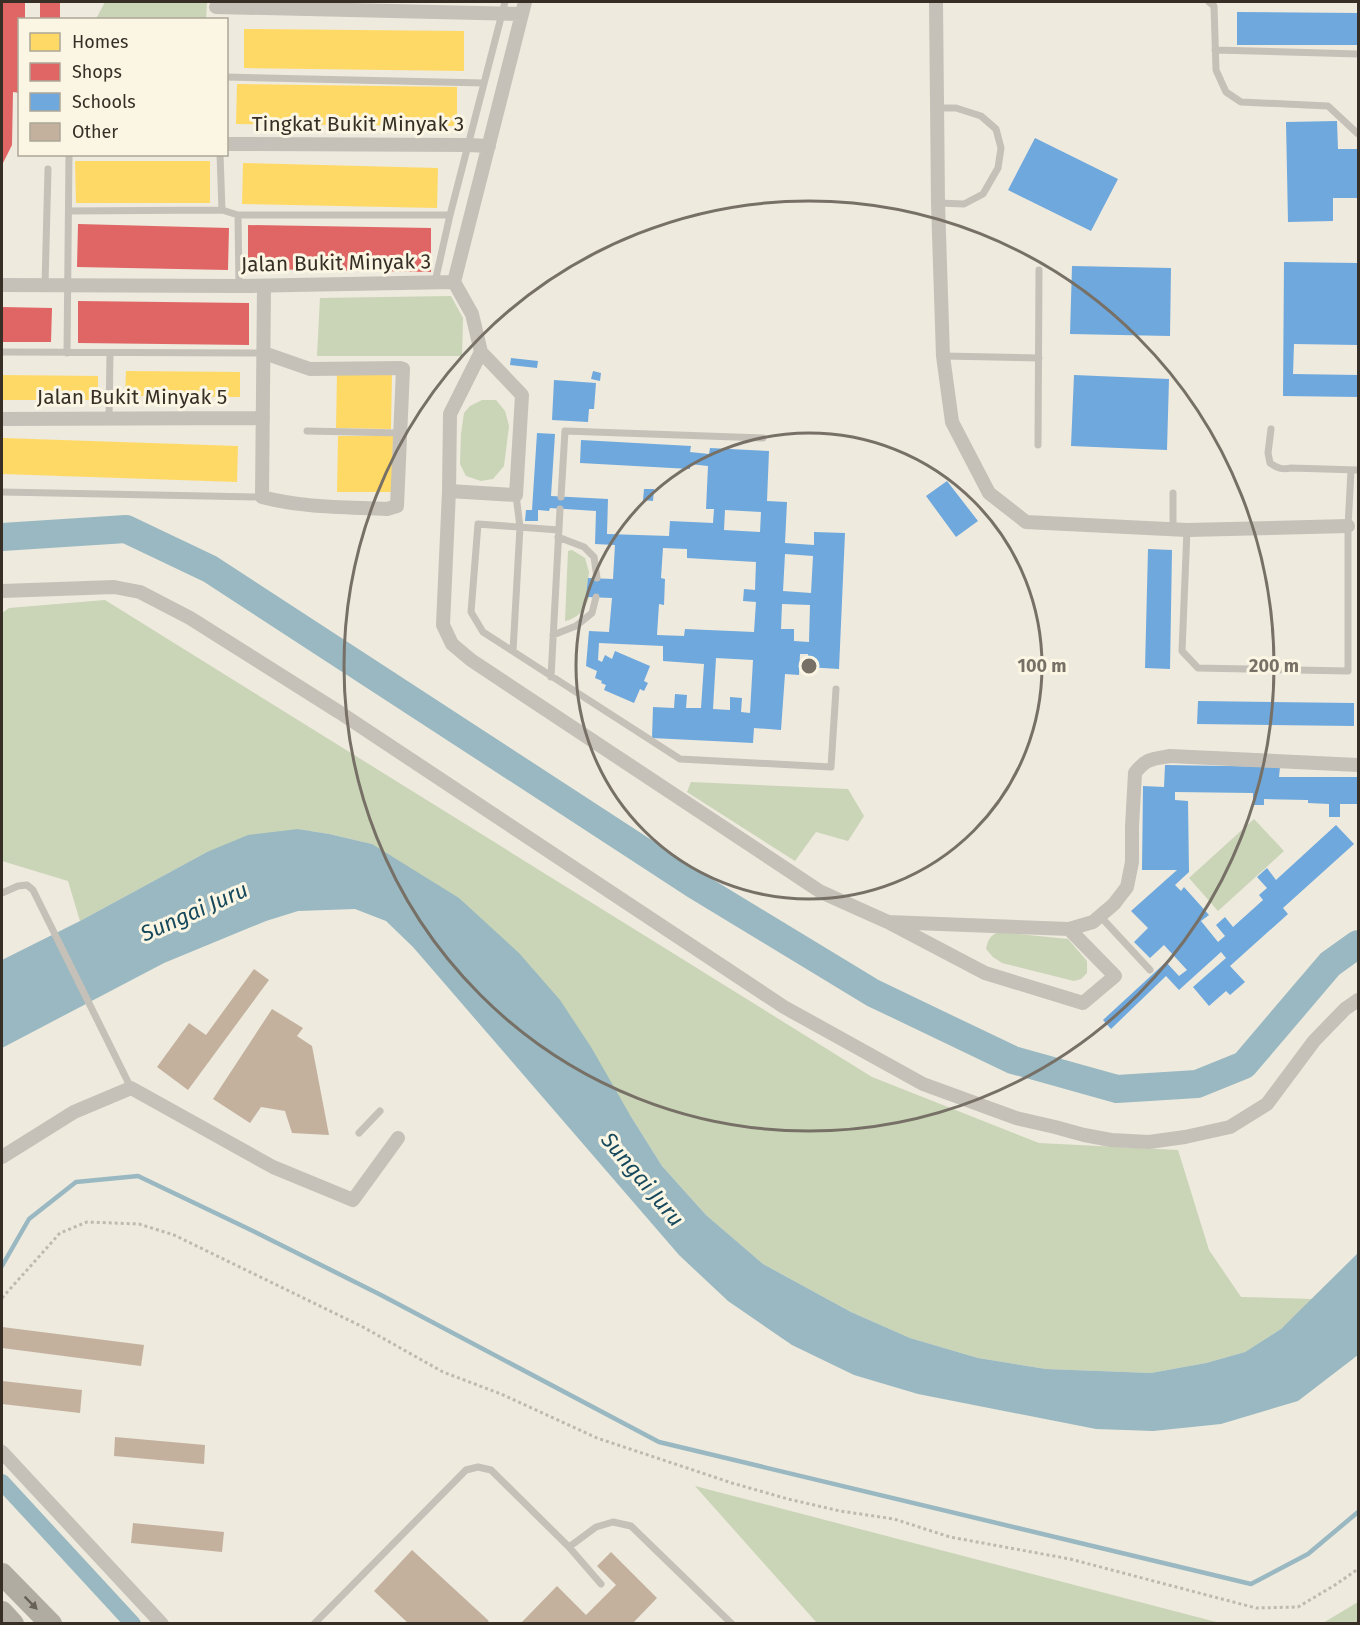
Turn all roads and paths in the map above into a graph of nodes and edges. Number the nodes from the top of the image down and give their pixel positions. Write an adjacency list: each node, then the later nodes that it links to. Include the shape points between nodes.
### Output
1 (936, 2): 10 (street)
2 (1209, 2): 6 (lane, via 1214,6)
3 (216, 7): 4 (street)
4 (504, 7): 5 (street); 9 (lane)
5 (524, 8): 14 (street, Jalan Bukit Minyak 3)
6 (1215, 50): 7 (lane); 11 (lane, via 1216,70 1226,92 1241,102 1328,106)
7 (1359, 54)
8 (228, 77): 9 (lane)
9 (484, 82): 13 (lane)
10 (937, 108): 18 (street); 18 (lane, via 956,108 981,116 996,129 1001,148 998,168 982,194 964,204)
11 (1359, 134)
12 (228, 144): 13 (street, Tingkat Bukit Minyak 3)
13 (468, 145): 14 (street, Tingkat Bukit Minyak 3); 22 (lane)
14 (489, 146): 25 (street, Jalan Bukit Minyak 3)
15 (69, 156): 20 (lane)
16 (220, 156): 19 (lane)
17 (48, 169): 27 (lane)
18 (938, 203): 36 (street)
19 (222, 210): 20 (lane); 21 (lane)
20 (69, 211): 28 (lane)
21 (238, 215): 22 (lane); 29 (lane)
22 (450, 215): 24 (lane)
23 (1039, 270): 37 (lane)
24 (435, 282): 25 (street, Jalan Bukit Minyak 3); 30 (street, Jalan Bukit Minyak 3)
25 (454, 282): 32 (street, via 472,314)
26 (2, 285): 27 (street, Jalan Bukit Minyak 3)
27 (45, 285): 28 (street, Jalan Bukit Minyak 3)
28 (68, 285): 29 (street, Jalan Bukit Minyak 3); 33 (lane)
29 (238, 286): 30 (street, Jalan Bukit Minyak 3)
30 (264, 286): 35 (street)
31 (2, 352): 33 (lane)
32 (481, 352): 47 (street, via 450,414); 50 (street, via 522,395)
33 (68, 353): 34 (lane)
34 (110, 353): 35 (lane); 38 (lane)
35 (264, 353): 39 (street); 43 (street, via 310,369 403,369)
36 (943, 356): 37 (lane); 56 (street, via 952,422 989,493 1026,522)
37 (1039, 358): 45 (lane)
38 (109, 418): 39 (street, Jalan Bukit Minyak 5); 40 (street, Jalan Bukit Minyak 5)
39 (263, 418): 51 (street)
40 (2, 419)
41 (1271, 429): 46 (lane, via 1268,453 1270,463 1276,467)
42 (307, 430): 43 (lane)
43 (400, 433): 51 (street, via 397,506 387,509 305,505)
44 (764, 438): 52 (lane, via 565,431)
45 (1038, 445)
46 (1355, 470): 54 (lane)
47 (449, 491): 50 (street); 68 (street, via 443,625 452,644 821,892)
48 (2, 492): 51 (lane)
49 (1173, 493): 56 (lane)
50 (516, 495): 55 (lane)
51 (262, 497)
52 (561, 497)
53 (560, 509): 57 (lane)
54 (1348, 526): 56 (street); 56 (lane, via 1348,670 1198,668 1182,651)
55 (520, 528): 57 (lane); 62 (lane); 62 (lane, via 478,524 471,612 483,632)
56 (1180, 530)
57 (558, 533): 58 (lane, via 584,546 594,557); 61 (lane)
58 (597, 578)
59 (2, 591): 71 (street, via 98,586 140,592 190,618 339,712 784,1007 923,1084 1016,1118 1111,1140 1149,1142 1230,1127 1267,1104 1314,1041)
60 (596, 597): 61 (lane, via 592,613 576,626)
61 (553, 635): 63 (lane)
62 (513, 651): 63 (lane)
63 (551, 677): 64 (lane, via 680,759 831,767)
64 (836, 689)
65 (1359, 765): 67 (street, via 1170,756 1148,759 1135,773 1132,862 1127,887)
66 (2, 893): 72 (lane, via 27,885 33,890)
67 (1100, 916): 69 (street); 70 (lane)
68 (888, 922): 69 (street); 69 (street, via 985,973 1083,1003 1115,976)
69 (1069, 929)
70 (1150, 970)
71 (1359, 1000)
72 (131, 1088): 75 (street, via 273,1167 353,1200); 76 (street, via 74,1113)
73 (380, 1111): 74 (lane)
74 (359, 1133)
75 (398, 1138)
76 (2, 1156)
77 (2, 1298): 80 (path, via 60,1233 87,1222 139,1224 174,1235 363,1327 443,1372 597,1438 788,1499 1070,1559 1256,1608 1298,1607)
78 (2, 1452): 86 (street)
79 (569, 1547): 82 (lane); 87 (lane, via 492,1470 466,1470); 88 (lane, via 596,1527 613,1522 631,1526)
80 (1359, 1569)
81 (2, 1574): 85 (highway, one-way to 85)
82 (601, 1584)
83 (2, 1612): 84 (highway)
84 (13, 1623)
85 (51, 1623)
86 (162, 1623)
87 (314, 1623)
88 (732, 1623)

